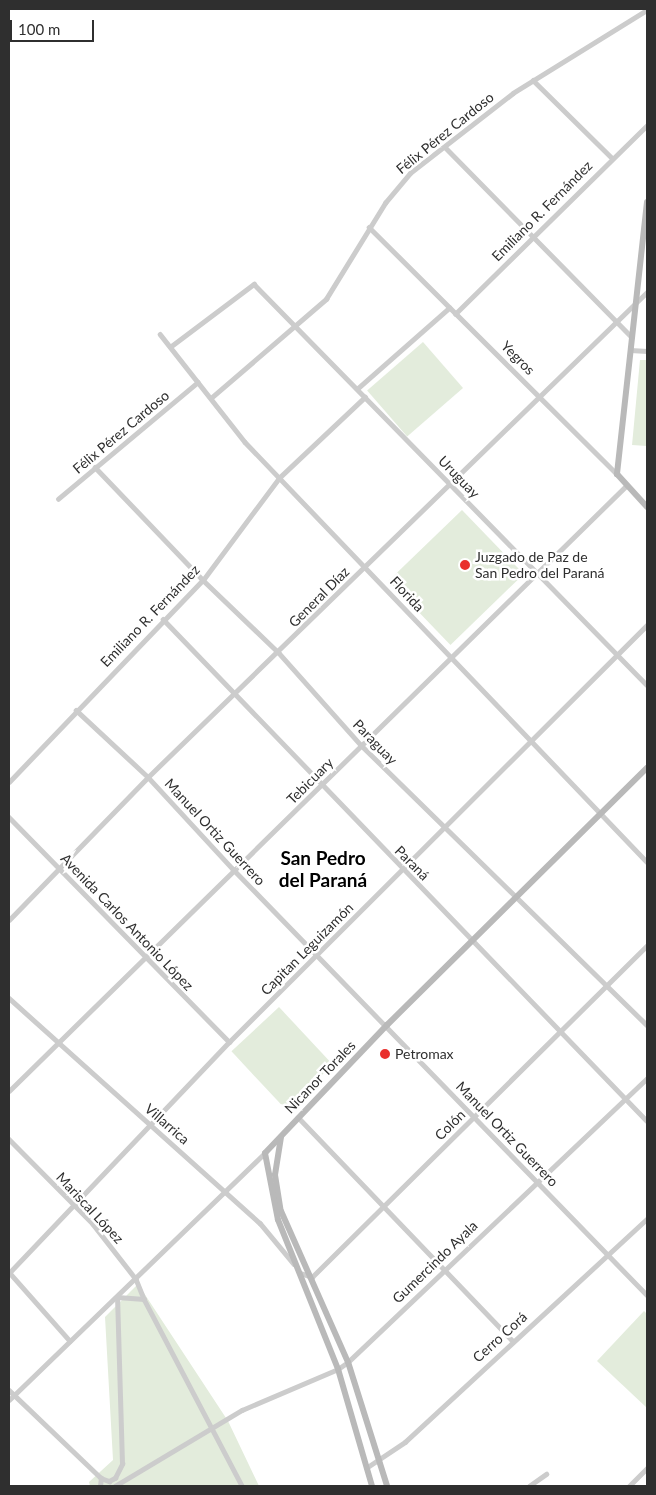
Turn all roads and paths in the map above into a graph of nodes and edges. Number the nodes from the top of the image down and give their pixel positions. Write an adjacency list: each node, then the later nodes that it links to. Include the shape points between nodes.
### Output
1 (647, 10): 2 (street, Félix Pérez Cardoso)
2 (533, 80): 4 (street, Félix Pérez Cardoso); 5 (street)
3 (647, 126): 5 (street, Emiliano R. Fernández)
4 (445, 147): 7 (street, Félix Pérez Cardoso, via 410,173); 8 (street)
5 (612, 158): 8 (street, Emiliano R. Fernández)
6 (647, 202): 10 (street)
7 (369, 227): 11 (street, Yegros); 14 (street, Félix Pérez Cardoso, via 334,288)
8 (534, 235): 12 (street, Emiliano R. Fernández); 13 (street)
9 (647, 292): 10 (street, General Díaz)
10 (636, 303): 13 (street, General Díaz); 16 (street)
11 (449, 308): 12 (street, Yegros); 21 (street)
12 (454, 314): 23 (street, Yegros)
13 (618, 321): 16 (street); 23 (street, General Díaz)
14 (296, 327): 17 (street, Uruguay, via 254,284); 21 (street, Uruguay); 24 (street, Félix Pérez Cardoso)
15 (160, 334): 17 (street, Florida)
16 (632, 336): 18 (street)
17 (170, 347): 20 (street, Florida)
18 (630, 350): 19 (street); 26 (street)
19 (647, 351)
20 (198, 382): 24 (street, Florida); 25 (street, Félix Pérez Cardoso)
21 (357, 389): 22 (street, Uruguay)
22 (365, 397): 27 (street, Emiliano R. Fernández); 28 (street, Uruguay)
23 (539, 397): 26 (street, Yegros); 28 (street, General Díaz)
24 (211, 398): 27 (street, Florida, via 245,442)
25 (95, 467): 30 (street, Félix Pérez Cardoso); 34 (street, Paraguay)
26 (617, 474): 29 (street, Yegros)
27 (279, 478): 32 (street, Florida); 34 (street, Emiliano R. Fernández)
28 (450, 483): 32 (street, General Díaz); 33 (street, Uruguay)
29 (626, 486): 31 (street, Yegros); 33 (street, Tebicuary)
30 (58, 499)
31 (647, 507)
32 (366, 566): 37 (street, General Díaz); 39 (street, Florida)
33 (536, 573): 38 (street, Uruguay); 39 (street, Tebicuary)
34 (203, 580): 35 (street, Emiliano R. Fernández); 37 (street, Paraguay)
35 (163, 619): 41 (street, Paraná); 42 (street, Emiliano R. Fernández)
36 (647, 625): 38 (street, Capitan Leguizamón)
37 (279, 653): 41 (street, General Díaz); 44 (street, Paraguay)
38 (617, 654): 40 (street, Uruguay); 43 (street, Capitan Leguizamón)
39 (450, 656): 43 (street, Florida); 44 (street, Tebicuary)
40 (647, 685)
41 (238, 692): 46 (street, General Díaz); 48 (street, Paraná)
42 (76, 710): 46 (street, Manuel Ortiz Guerrero); 47 (street, Emiliano R. Fernández)
43 (530, 741): 49 (street, Florida); 51 (street, Capitan Leguizamón)
44 (361, 745): 48 (street, Tebicuary); 51 (street, Paraguay)
45 (647, 768): 49 (street, Nicanor Torales)
46 (148, 777): 53 (street, General Díaz); 54 (street, Manuel Ortiz Guerrero)
47 (9, 782)
48 (323, 785): 54 (street, Tebicuary); 55 (street, Paraná)
49 (601, 814): 52 (street, Florida); 56 (street, Nicanor Torales)
50 (9, 817): 53 (street, Avenida Carlos Antonio López)
51 (445, 827): 55 (street, Capitan Leguizamón); 56 (street, Paraguay)
52 (647, 862)
53 (60, 868): 57 (street, General Díaz); 61 (street, Avenida Carlos Antonio López)
54 (233, 869): 60 (street, Manuel Ortiz Guerrero); 61 (street, Tebicuary)
55 (403, 870): 58 (street, Paraná); 60 (street, Capitan Leguizamón)
56 (516, 898): 58 (street, Nicanor Torales); 62 (street, Paraguay)
57 (9, 920)
58 (474, 940): 65 (street, Nicanor Torales); 66 (street, Paraná)
59 (647, 946): 62 (street, Colón)
60 (318, 955): 65 (street, Manuel Ortiz Guerrero); 68 (street, Capitan Leguizamón)
61 (144, 956): 67 (street, Tebicuary); 68 (street, Avenida Carlos Antonio López)
62 (607, 986): 64 (street, Paraguay); 66 (street, Colón)
63 (9, 998): 67 (street, Villarrica)
64 (647, 1024)
65 (387, 1025): 72 (street, Manuel Ortiz Guerrero); 73 (street, Nicanor Torales)
66 (562, 1029): 71 (street, Paraná); 72 (street, Colón)
67 (57, 1040): 70 (street, Tebicuary); 75 (street, Villarrica)
68 (229, 1042): 75 (street, Capitan Leguizamón)
69 (647, 1078): 71 (street, Gumercindo Ayala)
70 (9, 1091)
71 (626, 1098): 74 (street, Paraná); 79 (street, Gumercindo Ayala)
72 (475, 1116): 79 (street, Manuel Ortiz Guerrero); 82 (street, Colón)
73 (298, 1117): 76 (street, Nicanor Torales); 82 (street)
74 (647, 1121)
75 (149, 1126): 80 (street, Villarrica); 81 (street, Capitan Leguizamón)
76 (281, 1135): 78 (street, Nicanor Torales); 88 (street, via 276,1155 278,1198 283,1218)
77 (9, 1139): 81 (street, Mariscal López)
78 (264, 1153): 80 (street, Nicanor Torales); 87 (street, Villarrica, via 278,1220)
79 (537, 1181): 84 (street, Manuel Ortiz Guerrero); 85 (street, Gumercindo Ayala)
80 (226, 1192): 87 (street, Villarrica, via 270,1234); 89 (street, Nicanor Torales)
81 (75, 1206): 86 (street, Capitan Leguizamón); 89 (street, Mariscal López)
82 (384, 1206): 85 (street); 88 (street, Colón)
83 (647, 1219): 84 (street, Cerro Corá)
84 (608, 1256): 90 (street, Manuel Ortiz Guerrero); 93 (street, Cerro Corá)
85 (443, 1269): 93 (street); 95 (street, Gumercindo Ayala)
86 (9, 1272): 94 (street)
87 (303, 1276): 88 (street); 96 (street, Villarrica)
88 (312, 1277): 95 (street)
89 (136, 1279): 91 (street, Nicanor Torales); 92 (street, Mariscal López)
90 (647, 1295)
91 (117, 1297): 92 (street); 94 (street, Nicanor Torales); 106 (street, via 122,1464)
92 (144, 1299): 100 (street, Mariscal López)
93 (512, 1340): 101 (street, Cerro Corá)
94 (70, 1341): 98 (street, Nicanor Torales)
95 (348, 1362): 96 (street, Gumercindo Ayala); 101 (street)
96 (338, 1369): 100 (street, Gumercindo Ayala, via 242,1410); 102 (street, Villarrica)
97 (9, 1390): 98 (street)
98 (14, 1394): 99 (street, Nicanor Torales); 105 (street)
99 (9, 1400)
100 (213, 1427): 106 (street, Gumercindo Ayala); 108 (street, Mariscal López)
101 (380, 1462): 102 (street, Cerro Corá); 110 (street)
102 (366, 1468): 109 (street, Villarrica)
103 (647, 1468): 112 (street)
104 (546, 1474): 111 (street)
105 (101, 1478): 106 (street); 107 (street)
106 (112, 1484)
107 (100, 1486)
108 (242, 1486)
109 (372, 1486)
110 (387, 1486)
111 (529, 1486)
112 (629, 1486)

